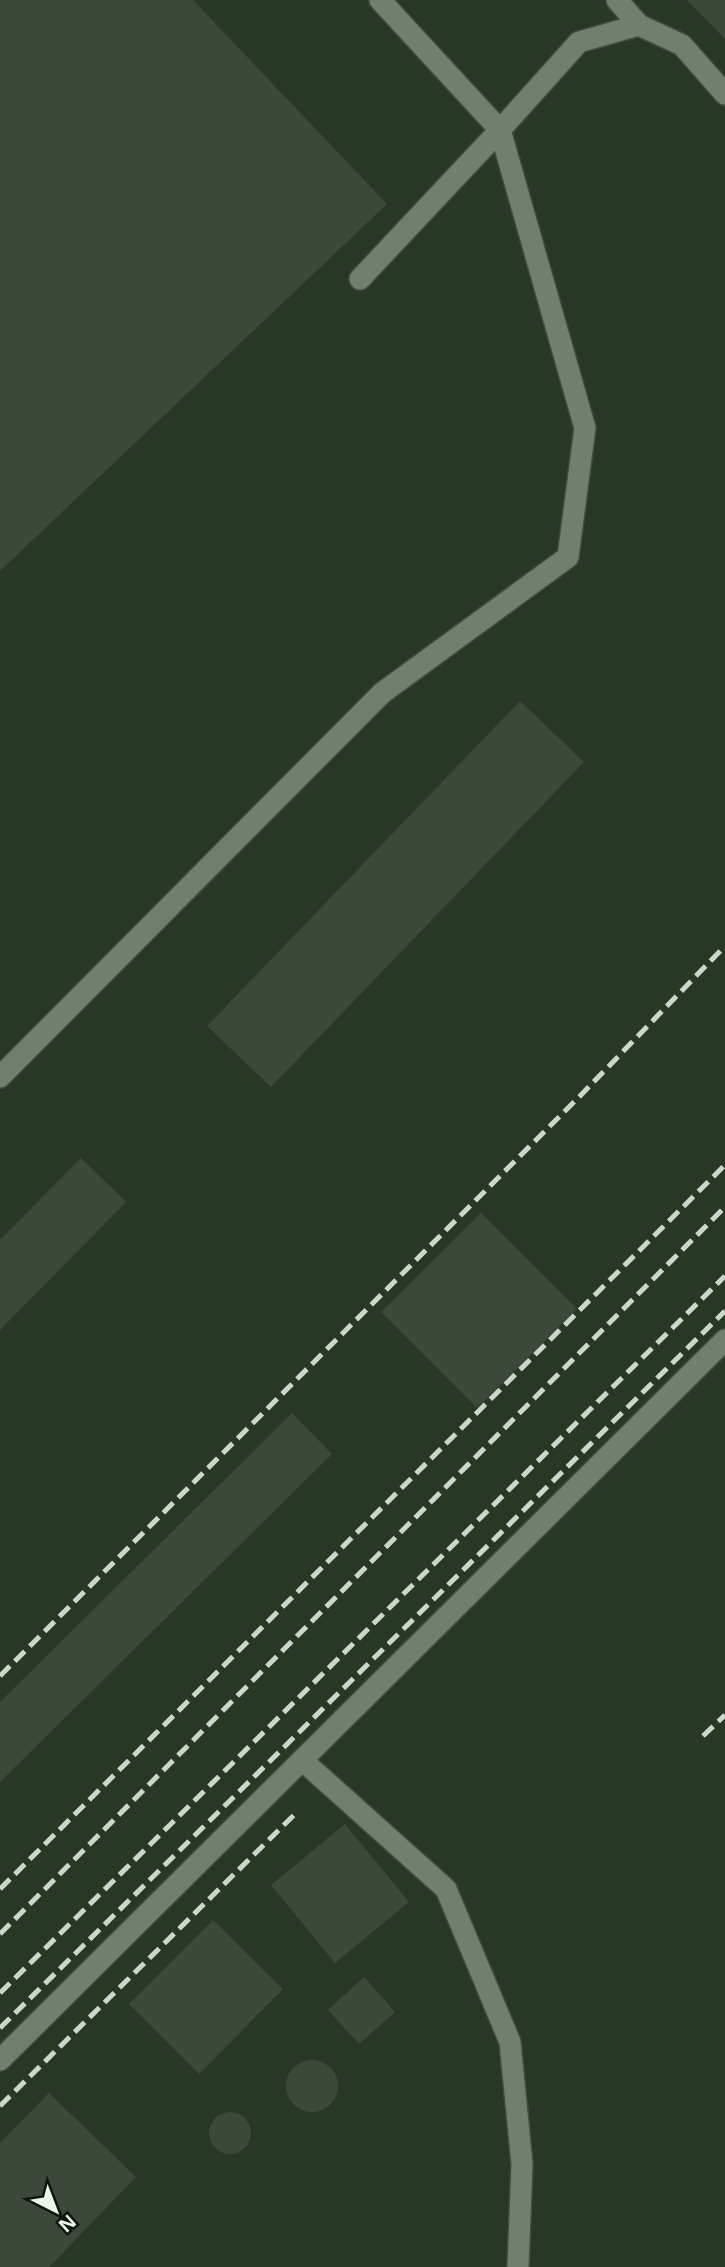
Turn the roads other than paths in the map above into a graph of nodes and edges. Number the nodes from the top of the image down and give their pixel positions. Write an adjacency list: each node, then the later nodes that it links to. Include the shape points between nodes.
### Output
1 (380, 0): 5 (street)
2 (617, 0): 3 (street)
3 (639, 25): 4 (street, via 682,45); 5 (street, via 579,42)
4 (725, 94)
5 (500, 130): 6 (street); 7 (street, via 585,428 568,557 382,693)
6 (360, 279)
7 (0, 1077)
8 (725, 1340): 9 (street)
9 (302, 1760): 10 (street); 11 (street, via 446,1889 510,2042 522,2164)
10 (0, 2060)
11 (518, 2267)

